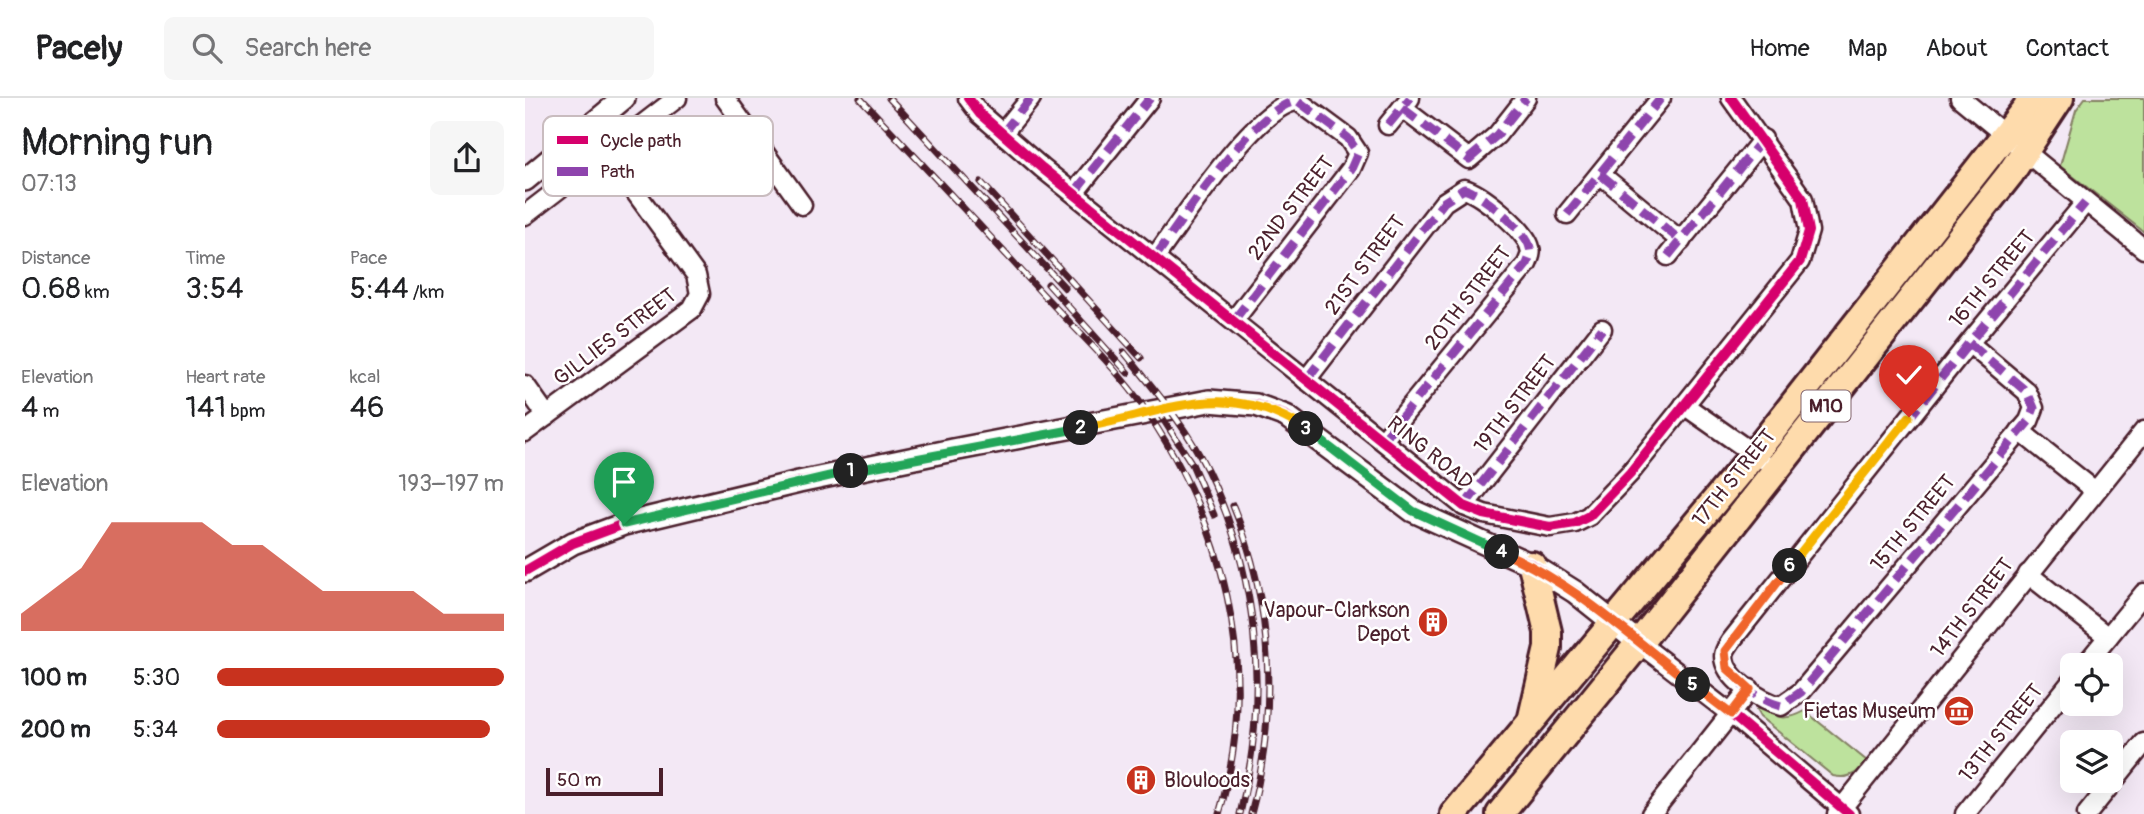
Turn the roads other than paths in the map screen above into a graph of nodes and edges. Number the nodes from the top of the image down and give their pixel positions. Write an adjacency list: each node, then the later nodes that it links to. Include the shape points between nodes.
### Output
1 (624, 98): 14 (street)
2 (677, 98): 15 (street)
3 (725, 98): 16 (street)
4 (968, 98): 18 (street, RING ROAD)
5 (1031, 98): 18 (street)
6 (1150, 98): 27 (street)
7 (1526, 98): 13 (street, via 1497,135 1469,159)
8 (1661, 98): 24 (street)
9 (1731, 98): 20 (street, RING ROAD)
10 (1960, 98): 19 (street)
11 (2034, 98): 19 (main road, M10)
12 (2060, 98): 21 (main road, M10)
13 (1406, 103): 17 (street)
14 (602, 116)
15 (653, 116)
16 (738, 116)
17 (1388, 125)
18 (1002, 134): 27 (street, RING ROAD)
19 (2005, 134): 21 (street); 49 (main road, 17TH STREET / M10)
20 (1763, 139): 34 (street); 43 (street, RING ROAD, via 1803,200 1808,242 1787,280)
21 (2026, 153): 30 (street); 50 (main road, 17TH STREET / M10)
22 (543, 165): 25 (street)
23 (773, 166): 31 (street)
24 (1600, 174): 32 (street); 34 (street)
25 (525, 180)
26 (1469, 190): 41 (street, 21ST STREET, via 1451,195 1433,214); 48 (street, 20TH STREET, via 1525,236 1530,255 1519,275)
27 (1074, 193): 37 (street, RING ROAD)
28 (549, 196): 33 (street)
29 (638, 196): 44 (street, GILLIES STREET, via 696,275 700,285 697,303)
30 (2085, 203): 35 (street); 40 (street, 16TH STREET)
31 (801, 205)
32 (1567, 214)
33 (525, 215)
34 (1681, 241): 36 (street)
35 (2144, 249)
36 (1668, 256)
37 (1155, 257): 38 (street, RING ROAD); 38 (street, 22ND STREET, via 1263,118 1279,106 1298,101 1353,143 1356,159)
38 (1234, 320): 41 (street, RING ROAD)
39 (1602, 329): 52 (street, 19TH STREET)
40 (1969, 343): 45 (street, 15TH STREET, via 2031,399 2033,414); 61 (street, 16TH STREET, via 1731,640 1725,651 1727,668)
41 (1306, 380): 48 (street, RING ROAD)
42 (525, 385): 44 (street)
43 (1684, 404): 49 (street); 52 (street, RING ROAD, via 1607,499 1575,523 1550,527)
44 (547, 416): 47 (street, GILLIES STREET)
45 (2020, 431): 51 (street); 61 (street, 15TH STREET, via 1793,700 1781,706 1772,704)
46 (2144, 431): 51 (street, 14TH STREET)
47 (525, 432)
48 (1383, 440): 52 (street, RING ROAD)
49 (1754, 454): 50 (street); 57 (main road, 17TH STREET / M10)
50 (1776, 471): 59 (main road, 17TH STREET / M10)
51 (2095, 491): 55 (street, 14TH STREET)
52 (1464, 506)
53 (1532, 565): 54 (street, via 1413,511 1286,416 1256,405 1209,401 799,482 624,524 573,543); 57 (street); 64 (main road, via 1548,648)
54 (525, 570)
55 (2028, 574): 58 (street); 66 (street, 14TH STREET)
56 (2144, 593): 58 (street)
57 (1615, 624): 59 (street); 64 (main road, 17TH STREET / M10)
58 (2108, 637): 60 (street)
59 (1639, 643): 63 (street); 68 (main road, 17TH STREET / M10)
60 (2095, 653)
61 (1750, 689): 63 (street)
62 (2060, 696): 70 (street, 13TH STREET)
63 (1731, 714): 66 (street); 69 (street)
64 (1532, 719): 67 (main road, 17TH STREET / M10)
65 (2144, 743): 71 (street)
66 (1843, 812)
67 (1454, 814)
68 (1500, 814)
69 (1651, 814)
70 (1965, 814)
71 (2087, 814)

